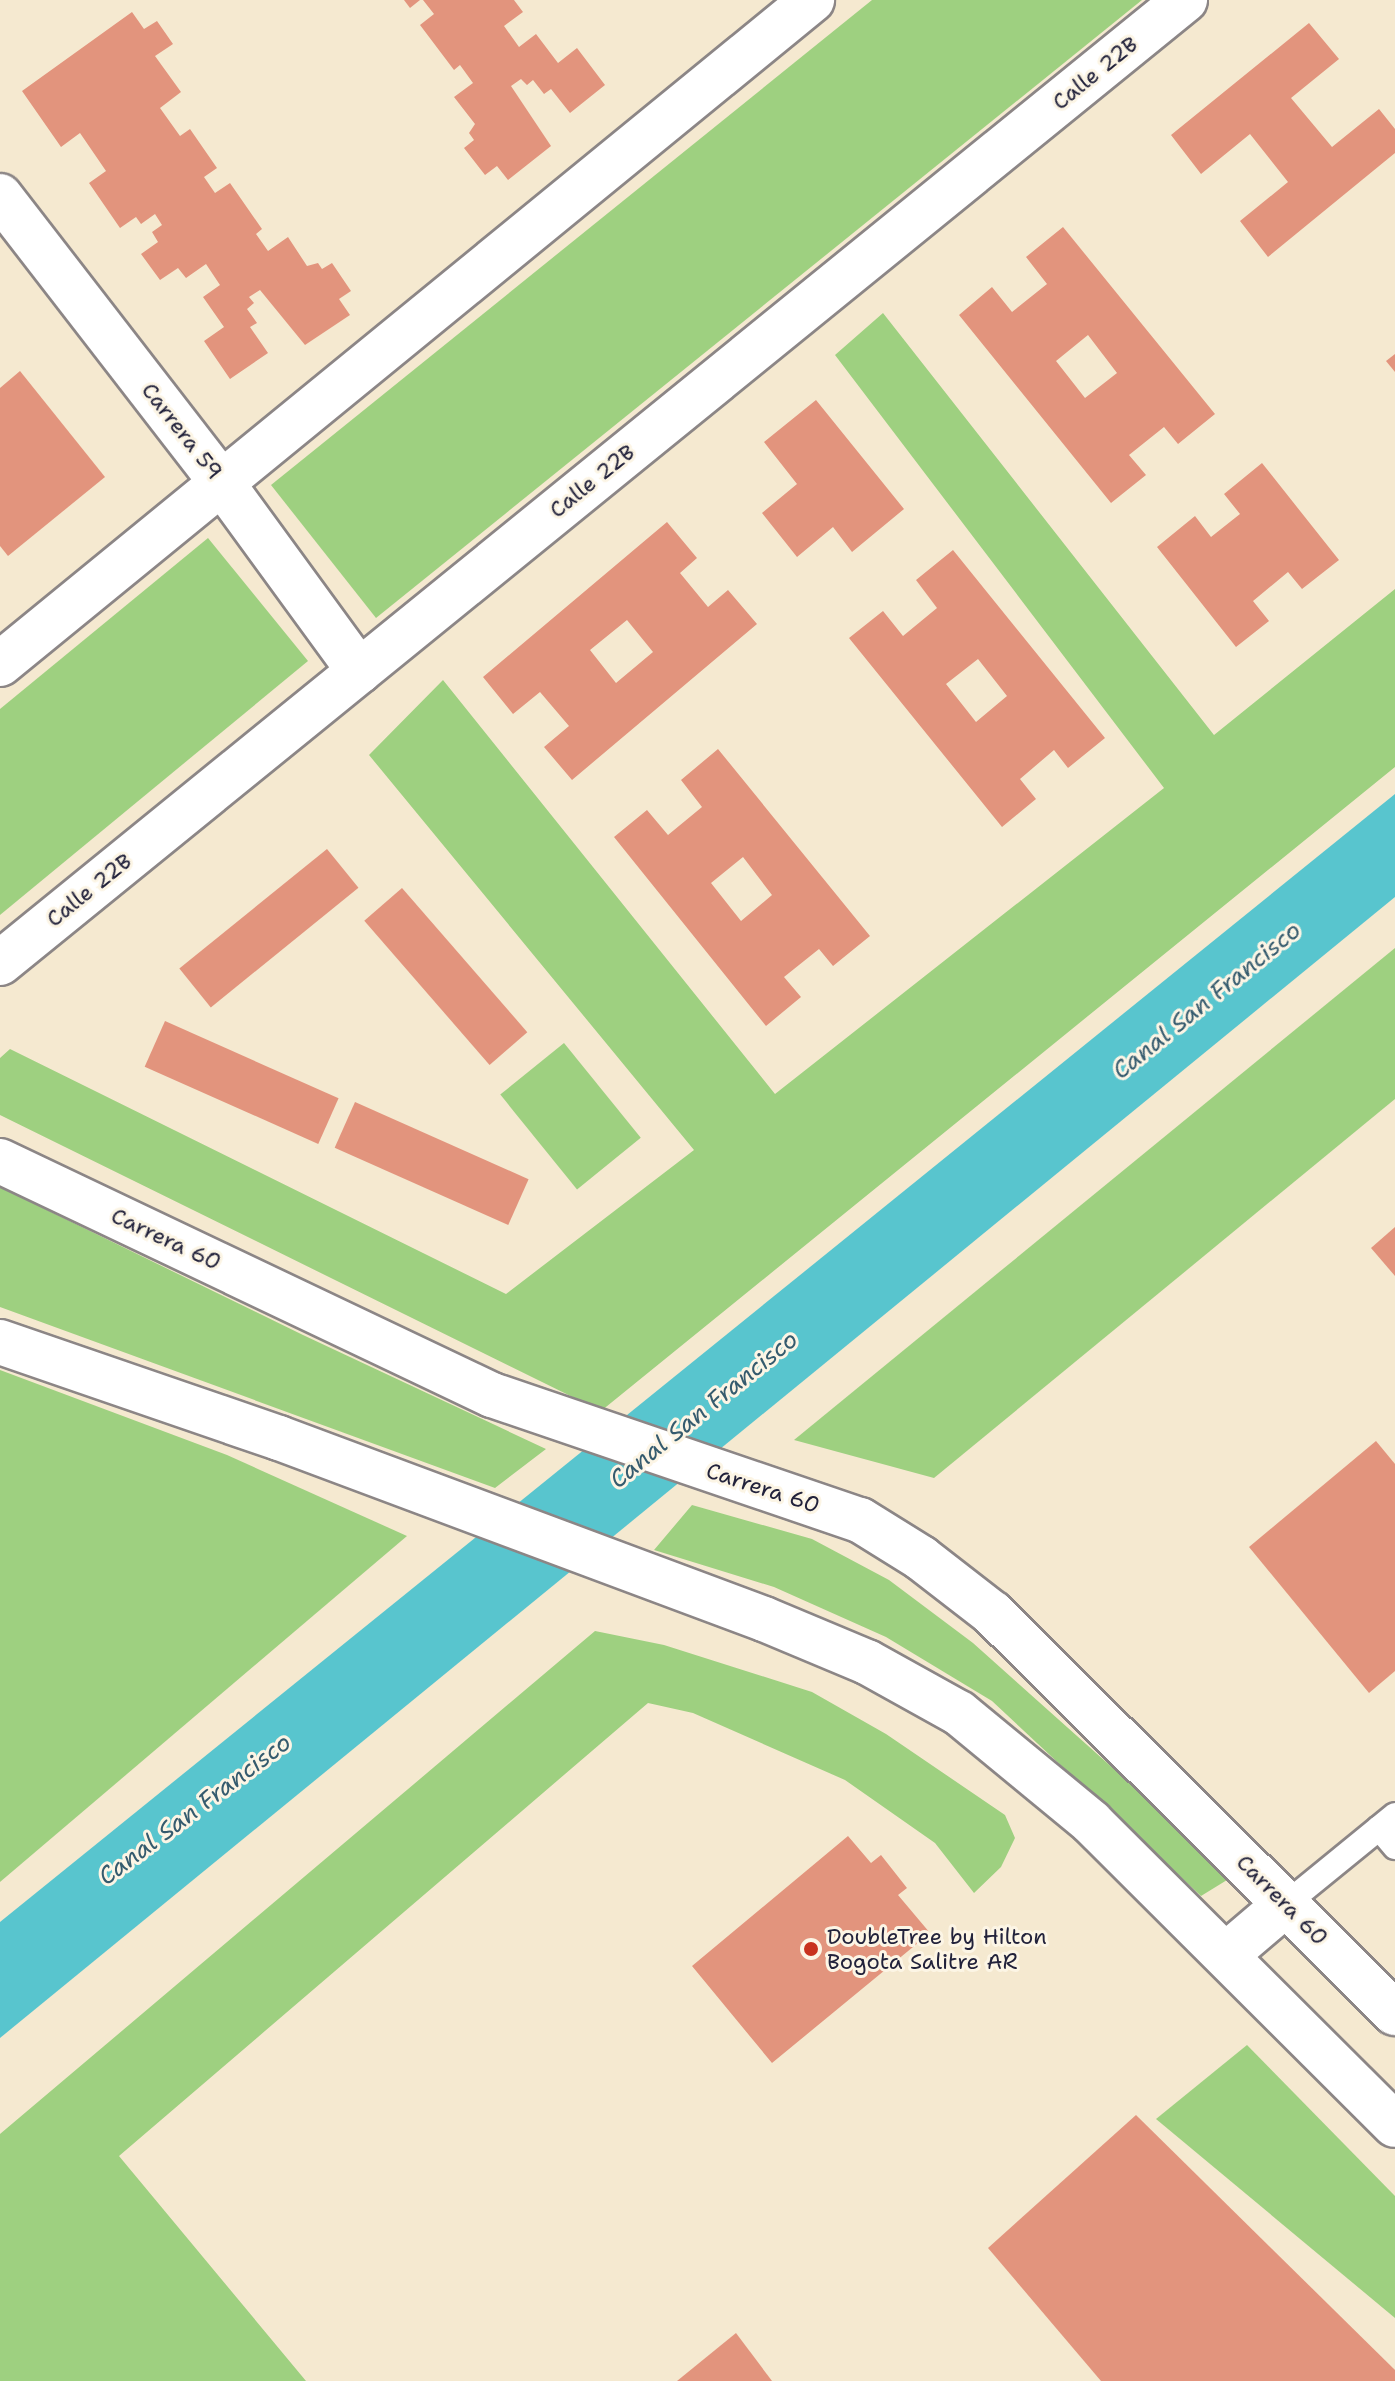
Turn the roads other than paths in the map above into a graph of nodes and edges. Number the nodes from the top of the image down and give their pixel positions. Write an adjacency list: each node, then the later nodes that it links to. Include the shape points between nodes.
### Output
1 (812, 0): 4 (street)
2 (1185, 0): 6 (street, Calle 22B)
3 (0, 196): 4 (street, Carrera 59)
4 (222, 483): 5 (street); 6 (street, Carrera 59)
5 (0, 664)
6 (359, 671): 7 (street, Calle 22B)
7 (0, 963)
8 (0, 1161): 11 (street, Carrera 60, via 492,1395 860,1520 921,1558 992,1613)
9 (0, 1342): 12 (street, via 867,1662 959,1713 1091,1822)
10 (1390, 1830): 11 (lane)
11 (1286, 1904): 12 (street); 13 (street, Carrera 60)
12 (1226, 1955): 14 (street)
13 (1395, 2013)
14 (1395, 2125)

